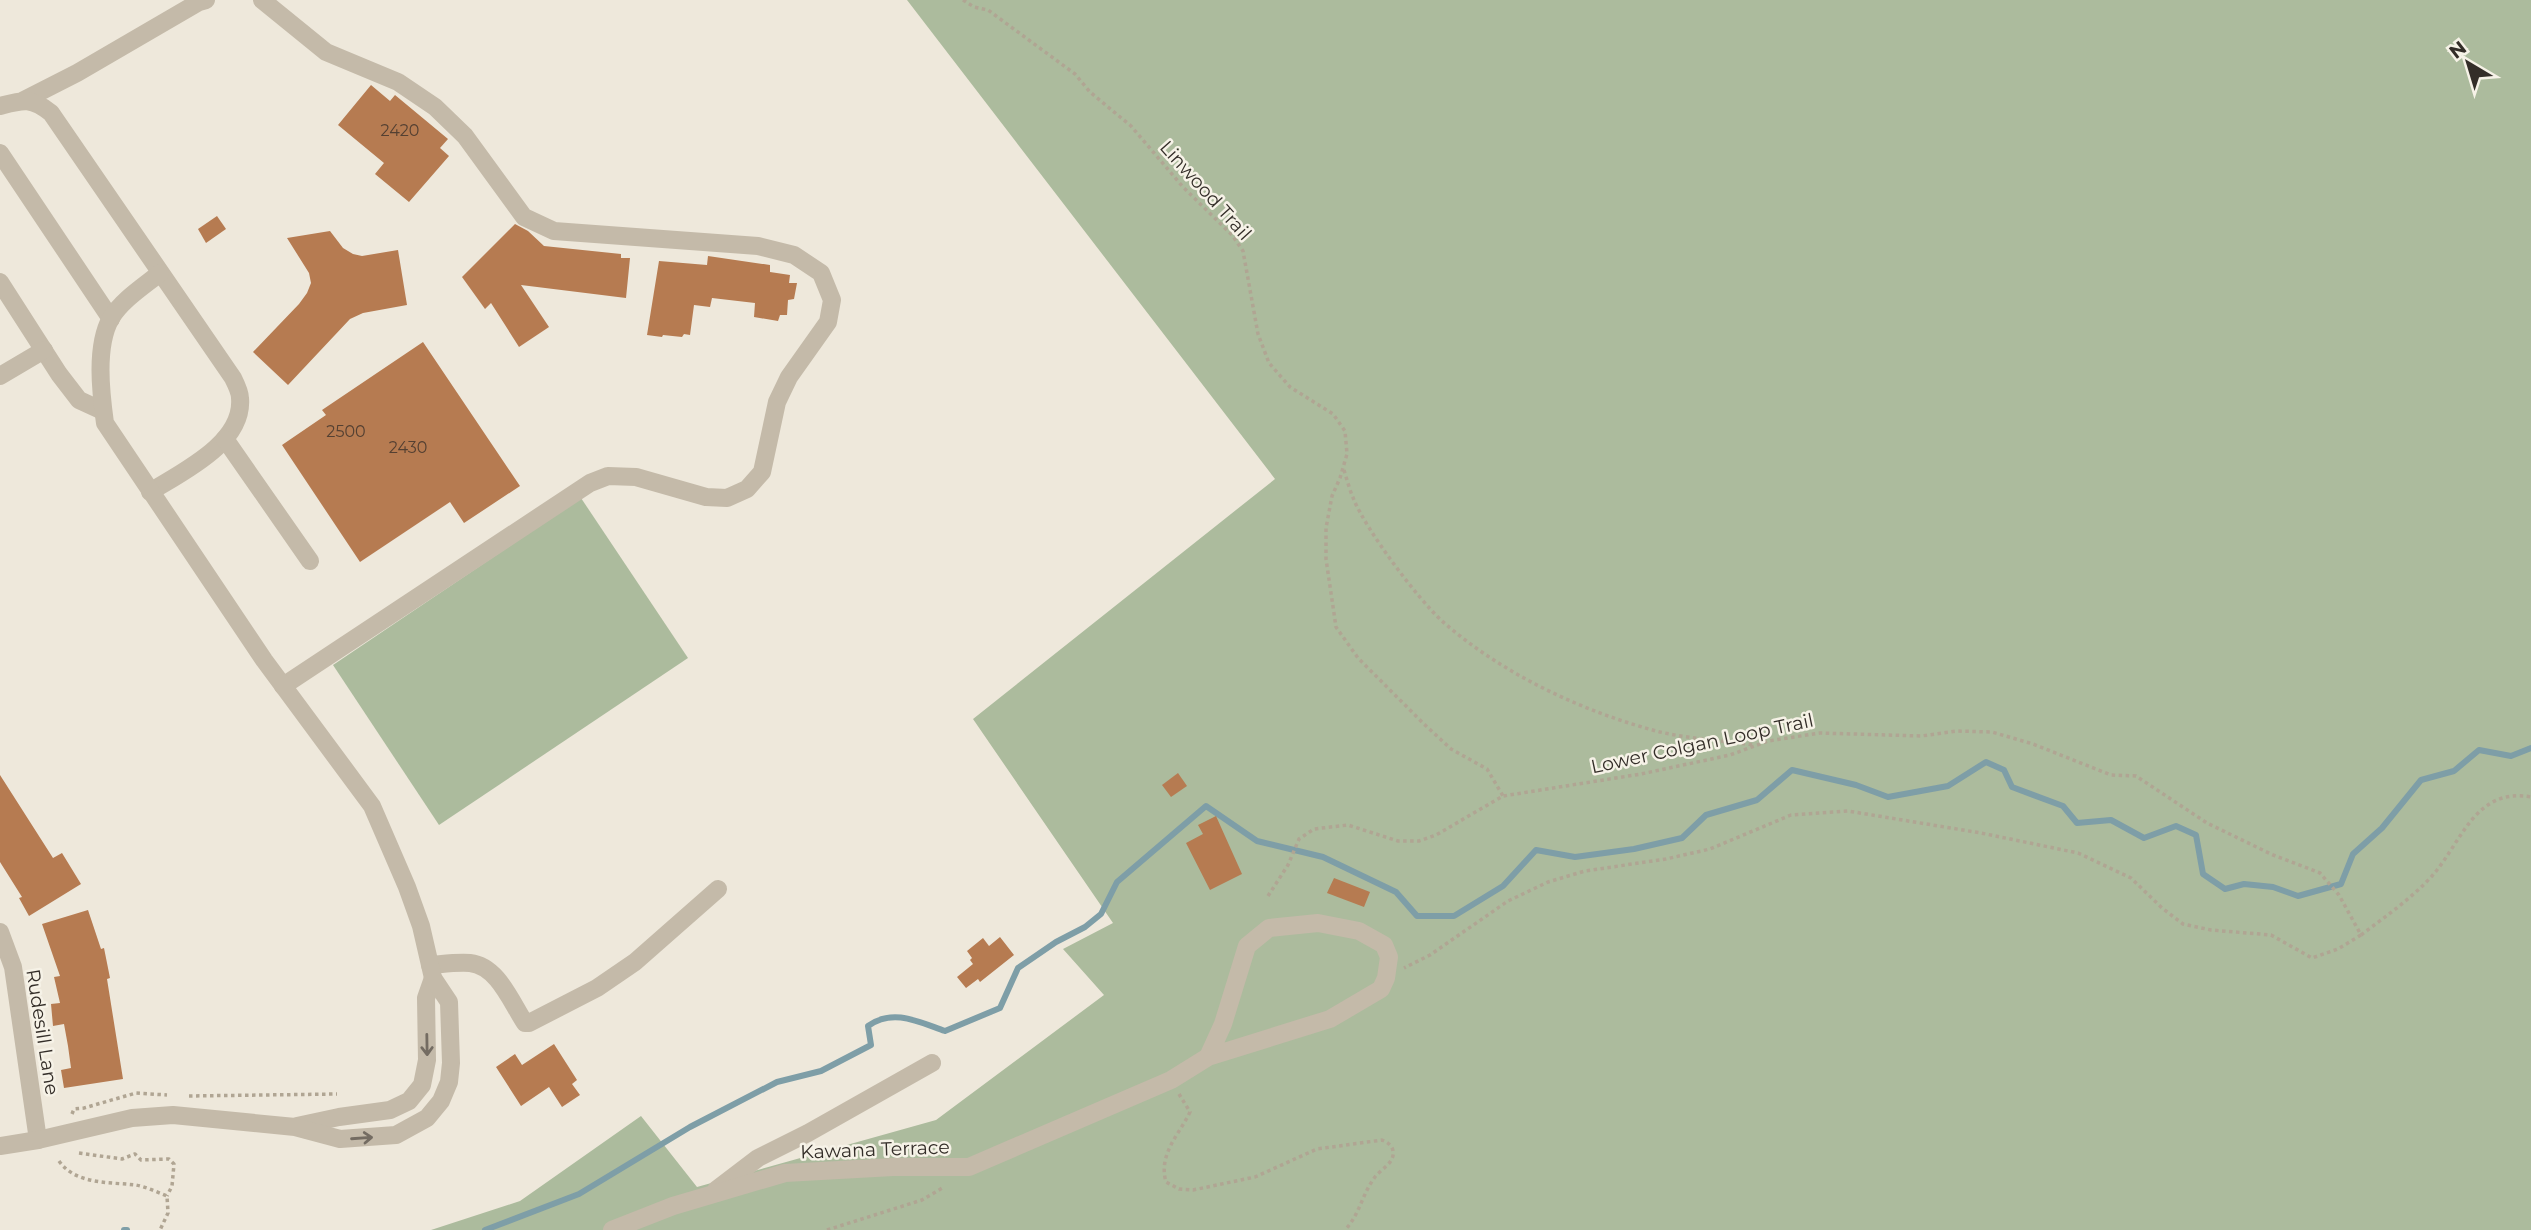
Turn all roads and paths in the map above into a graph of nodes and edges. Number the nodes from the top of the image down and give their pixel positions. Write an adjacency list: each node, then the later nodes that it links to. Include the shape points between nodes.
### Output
1 (206, 0): 4 (street)
2 (262, 0): 17 (street, via 326,51 398,82 435,107 465,136 524,217 554,231 758,246 794,255 821,273 832,300 828,322 777,402 762,472 747,489 727,498 706,497 636,477 608,475)
3 (963, 0): 14 (path, Linwood Trail, via 988,10 1074,74 1131,126 1232,235 1243,251 1258,334 1269,363 1290,387 1333,415 1345,431)
4 (24, 100): 5 (street); 7 (street, via 51,113)
5 (0, 106)
6 (0, 153): 9 (street)
7 (160, 273): 9 (street); 13 (street, via 233,378 240,398 237,420)
8 (0, 282): 10 (street)
9 (111, 319): 12 (street, via 100,383)
10 (44, 350): 11 (street); 12 (street, via 79,400)
11 (0, 376)
12 (103, 411): 15 (street, via 105,423)
13 (225, 439): 15 (street); 16 (street)
14 (1343, 467): 18 (path, via 1354,502 1403,575 1441,620 1491,658 1555,693 1615,717 1661,732); 19 (path, Linwood Trail, via 1326,528 1336,627 1358,658 1424,724 1451,749 1487,769)
15 (150, 492): 17 (street)
16 (310, 561)
17 (282, 685): 26 (street, via 372,806 407,887)
18 (1757, 745): 19 (path, Lower Colgan Loop Trail, via 1641,774); 24 (path, Lower Colgan Loop Trail, via 1820,733 1921,736 1992,732 2111,775 2136,776 2207,823 2320,873)
19 (1503, 796): 22 (path, Lower Colgan Loop Trail, via 1419,841 1398,841 1348,825 1314,829 1299,839)
20 (2531, 797): 24 (path, via 2515,794 2480,811 2414,895)
21 (718, 889): 26 (street, via 635,962 597,988 529,1023 494,975 483,968 471,963)
22 (1268, 896)
23 (0, 932): 31 (street, Rudesill Lane, via 13,967)
24 (2361, 934): 25 (path, via 2312,958 2271,935 2183,924 2131,878 2078,853 1848,811 1791,815 1710,849 1548,881 1508,901 1430,955 1407,967)
25 (1388, 969): 27 (street, Kawana Terrace, via 1381,989 1330,1019); 27 (street, via 1384,945 1359,931 1318,923 1269,928 1247,946)
26 (432, 972): 30 (street, one-way to 30, via 426,998 427,1060 422,1085 408,1101 390,1111); 30 (street, one-way to 26, via 340,1139 396,1135 427,1118 449,1082 451,1063 449,1002)
27 (1209, 1057): 29 (street, Kawana Terrace)
28 (932, 1063): 37 (street, via 758,1158)
29 (1171, 1080): 35 (street, Kawana Terrace, via 969,1167); 41 (path, via 1191,1112 1169,1148 1163,1171 1166,1182 1180,1189 1255,1177 1317,1149 1382,1140 1390,1144 1392,1158 1375,1177)
30 (295, 1127): 31 (street, via 173,1115 132,1118)
31 (38, 1140): 32 (street)
32 (0, 1146)
33 (79, 1153): 36 (path, via 169,1159 174,1164)
34 (59, 1161): 36 (path, via 84,1178 138,1185)
35 (954, 1167): 37 (street, Kawana Terrace, via 785,1173); 40 (path, via 946,1185 922,1200)
36 (167, 1196): 38 (path, via 168,1213)
37 (708, 1196): 39 (street, Kawana Terrace)
38 (160, 1230)
39 (612, 1230)
40 (827, 1230)
41 (1345, 1230)

